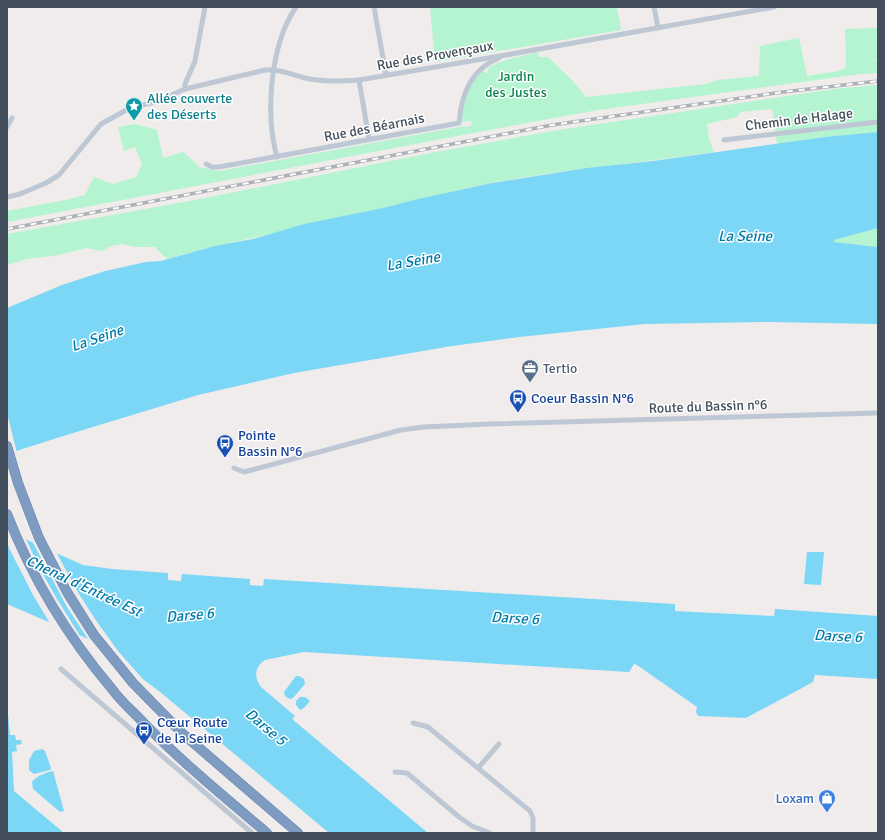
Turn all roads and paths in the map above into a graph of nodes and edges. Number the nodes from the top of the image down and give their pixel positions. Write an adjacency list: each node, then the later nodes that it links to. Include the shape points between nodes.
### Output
1 (205, 7): 11 (street, via 195,61 184,84)
2 (296, 7): 8 (street, via 278,44)
3 (374, 7): 9 (street)
4 (654, 7): 6 (street)
5 (774, 7): 6 (street, Rue des Provençaux)
6 (658, 28): 7 (street, Rue des Provençaux)
7 (506, 55): 9 (street, Rue des Provençaux); 15 (street, Rue des Béarnais, via 478,72 468,85 458,123)
8 (275, 69): 10 (street, Rue des Provençaux, via 322,81); 11 (street, Rue des Provençaux); 17 (street, via 271,116)
9 (386, 75): 10 (street, Rue des Provençaux)
10 (359, 80): 15 (street)
11 (185, 89): 19 (street, Rue des Provençaux, via 155,102 130,108 101,124 58,175 46,183)
12 (12, 118): 14 (street)
13 (878, 122): 16 (street, Chemin de Halage)
14 (7, 127)
15 (370, 139): 17 (street, Rue des Béarnais)
16 (724, 140)
17 (277, 157): 18 (street, Rue des Béarnais, via 219,167)
18 (206, 164)
19 (7, 197)
20 (878, 413): 22 (street, Route du Bassin n°6, via 421,428 394,432 244,472)
21 (7, 446): 31 (highway, via 39,538 67,592 94,635 133,684 183,734)
22 (234, 468)
23 (7, 514): 30 (highway, via 46,597 79,649 112,690 160,740)
24 (61, 669): 29 (street)
25 (413, 723): 27 (street, via 428,728)
26 (499, 744): 27 (street)
27 (478, 768): 33 (street, via 530,811)
28 (395, 772): 32 (street, via 407,774 459,817 472,826)
29 (252, 833)
30 (267, 833)
31 (298, 833)
32 (490, 833)
33 (534, 833)

